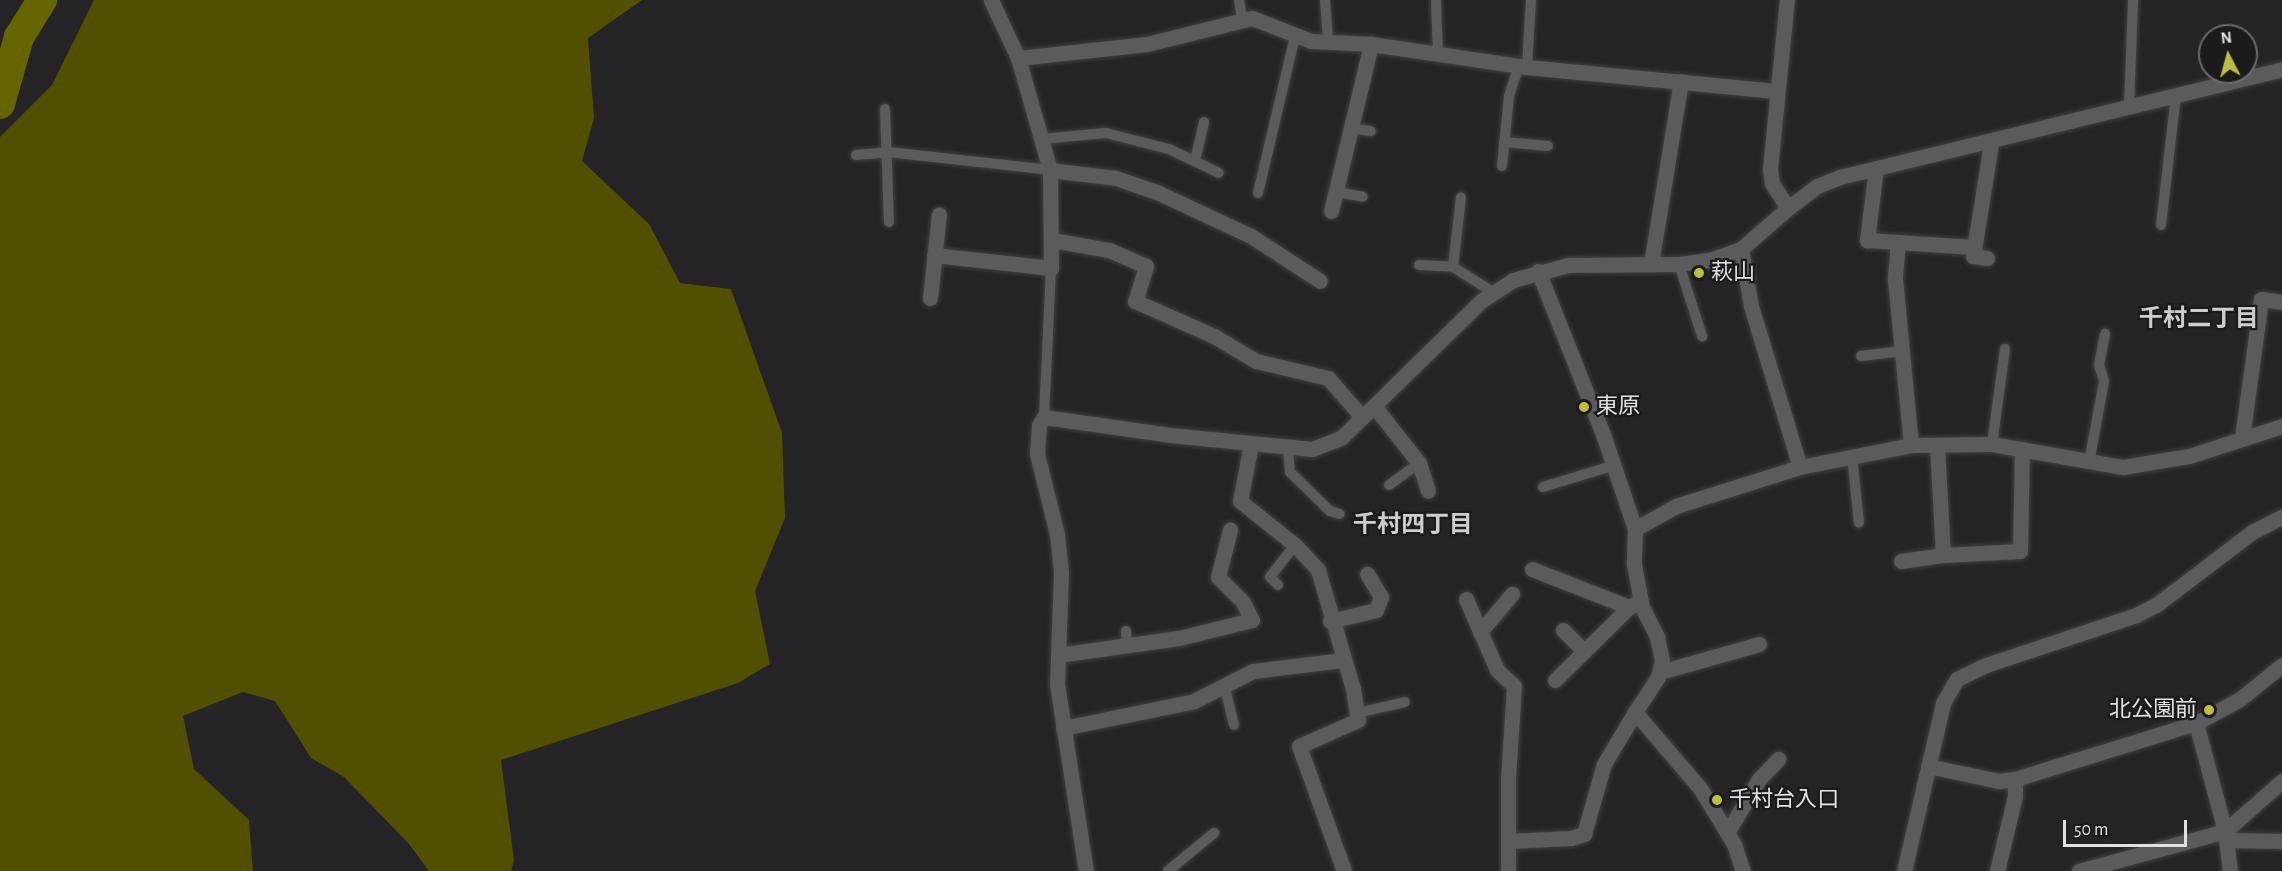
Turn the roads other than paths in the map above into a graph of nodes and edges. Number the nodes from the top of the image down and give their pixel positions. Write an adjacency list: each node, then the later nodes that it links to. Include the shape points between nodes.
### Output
1 (991, 0): 13 (street)
2 (1239, 0): 8 (lane)
3 (1325, 0): 10 (lane)
4 (1531, 0): 14 (lane)
5 (1787, 0): 17 (street)
6 (2133, 0): 19 (lane)
7 (1436, 1): 12 (lane)
8 (1242, 20): 9 (street, via 1252,18); 13 (street, via 1138,46 1073,49)
9 (1295, 37): 10 (street); 36 (lane)
10 (1328, 40): 11 (street)
11 (1371, 44): 12 (street); 22 (street)
12 (1438, 53): 14 (street)
13 (1017, 58): 24 (street)
14 (1523, 66): 16 (street); 25 (lane, via 1509,96)
15 (2282, 69): 18 (street)
16 (1682, 81): 17 (street); 50 (street)
17 (1776, 91): 39 (street, via 1770,169 1772,183)
18 (2176, 95): 19 (street); 43 (lane)
19 (2129, 106): 26 (street)
20 (885, 109): 28 (lane)
21 (1204, 122): 30 (lane)
22 (1352, 128): 23 (lane); 35 (street)
23 (1371, 131)
24 (1041, 139): 30 (lane, via 1106,133 1169,149); 33 (street)
25 (1504, 142): 27 (lane); 31 (lane)
26 (1991, 143): 32 (street); 46 (street)
27 (1548, 146)
28 (888, 152): 29 (lane); 33 (lane); 42 (lane)
29 (856, 155)
30 (1195, 161): 34 (lane)
31 (1503, 166)
32 (1876, 168): 39 (street, via 1818,186); 45 (street, via 1867,240)
33 (1050, 170): 44 (street); 56 (street, via 1116,178 1159,194 1251,236)
34 (1219, 173)
35 (1336, 192): 37 (lane); 40 (street)
36 (1258, 193)
37 (1363, 197)
38 (1461, 197): 53 (lane)
39 (1788, 208): 47 (street)
40 (1331, 211)
41 (939, 214): 48 (street)
42 (889, 222)
43 (2161, 225)
44 (1052, 240): 54 (street); 71 (street, via 1109,250 1146,266 1135,301 1214,336 1256,361 1328,378)
45 (1898, 242): 46 (street); 61 (street, via 1895,279)
46 (1974, 246): 49 (street, via 1972,256)
47 (1741, 249): 51 (street, via 1709,260); 84 (street, via 1751,306)
48 (934, 255): 54 (street); 58 (street)
49 (1987, 258)
50 (1651, 264): 51 (street); 55 (street, via 1568,265)
51 (1679, 264): 63 (lane)
52 (1419, 265): 53 (lane)
53 (1453, 267): 57 (lane)
54 (1051, 268): 70 (lane)
55 (1538, 271): 57 (street); 83 (street)
56 (1320, 281)
57 (1493, 291): 69 (street)
58 (930, 298)
59 (2282, 302): 73 (street, via 2261,299)
60 (1915, 319): 61 (street)
61 (1899, 320): 65 (street)
62 (2105, 334): 82 (lane, via 2095,364 2104,381)
63 (1702, 336)
64 (2005, 349): 68 (lane)
65 (1902, 351): 66 (lane); 76 (street)
66 (1861, 356)
67 (1991, 361): 68 (lane)
68 (2003, 362): 75 (lane)
69 (1374, 406): 71 (street); 81 (street)
70 (1044, 417): 74 (street); 107 (street, via 1039,424 1037,454 1057,534 1061,572)
71 (1362, 417): 78 (street, via 1341,438 1327,445)
72 (2282, 426): 73 (street)
73 (2242, 438): 82 (street, via 2150,465)
74 (1251, 444): 78 (street); 93 (street, via 1240,501)
75 (1992, 444): 77 (street); 79 (street)
76 (1911, 445): 77 (street); 80 (street)
77 (1936, 445): 94 (street)
78 (1288, 449): 88 (lane, via 1290,472 1315,504)
79 (2022, 449): 82 (street); 94 (street, via 2020,551)
80 (1852, 456): 84 (street); 90 (lane)
81 (1419, 463): 85 (lane); 87 (street)
82 (2089, 463)
83 (1612, 466): 86 (lane); 91 (street)
84 (1800, 467): 91 (street, via 1676,506)
85 (1389, 485)
86 (1543, 488)
87 (1428, 491)
88 (1340, 514)
89 (2282, 517): 120 (street, via 2252,532 2156,605 2136,615 1986,665 1957,679 1947,692)
90 (1859, 523)
91 (1635, 529): 101 (street)
92 (1230, 530): 107 (street, via 1218,577 1243,602 1252,620 1127,638)
93 (1295, 545): 98 (lane, via 1270,577); 102 (street, via 1317,570)
94 (1943, 555): 95 (street)
95 (1900, 561)
96 (1532, 569): 101 (street)
97 (1376, 580): 102 (street, via 1381,597 1376,610)
98 (1278, 585)
99 (1512, 594): 104 (street)
100 (1466, 598): 104 (street)
101 (1635, 604): 106 (street); 110 (street, via 1661,650)
102 (1330, 621): 108 (street)
103 (1563, 630): 106 (street)
104 (1480, 632): 126 (street, via 1497,670 1514,686)
105 (1759, 644): 110 (street)
106 (1584, 651): 111 (street)
107 (1058, 655): 118 (street)
108 (1343, 660): 112 (street, via 1253,671); 115 (street)
109 (2282, 664): 116 (street, via 2240,699)
110 (1660, 672): 114 (street)
111 (1555, 680)
112 (1224, 684): 117 (lane); 118 (street, via 1194,700)
113 (1405, 702): 115 (lane)
114 (1635, 712): 124 (street, via 1700,788); 126 (street, via 1604,764 1584,834)
115 (1357, 713): 130 (street, via 1358,720 1299,746)
116 (2196, 723): 121 (street); 125 (street)
117 (1234, 725)
118 (1063, 728): 128 (street)
119 (1778, 759): 124 (street, via 1759,779)
120 (1928, 766): 121 (street, via 1999,781); 133 (street)
121 (2015, 779): 134 (street, via 2015,796)
122 (2282, 782): 125 (street)
123 (1214, 833): 129 (lane)
124 (1727, 833): 132 (street)
125 (2226, 836): 127 (street); 135 (street); 136 (street)
126 (1508, 841): 131 (street)
127 (2282, 841)
128 (1086, 871)
129 (1168, 871)
130 (1344, 871)
131 (1508, 871)
132 (1743, 871)
133 (1904, 871)
134 (1997, 871)
135 (2079, 871)
136 (2230, 871)

